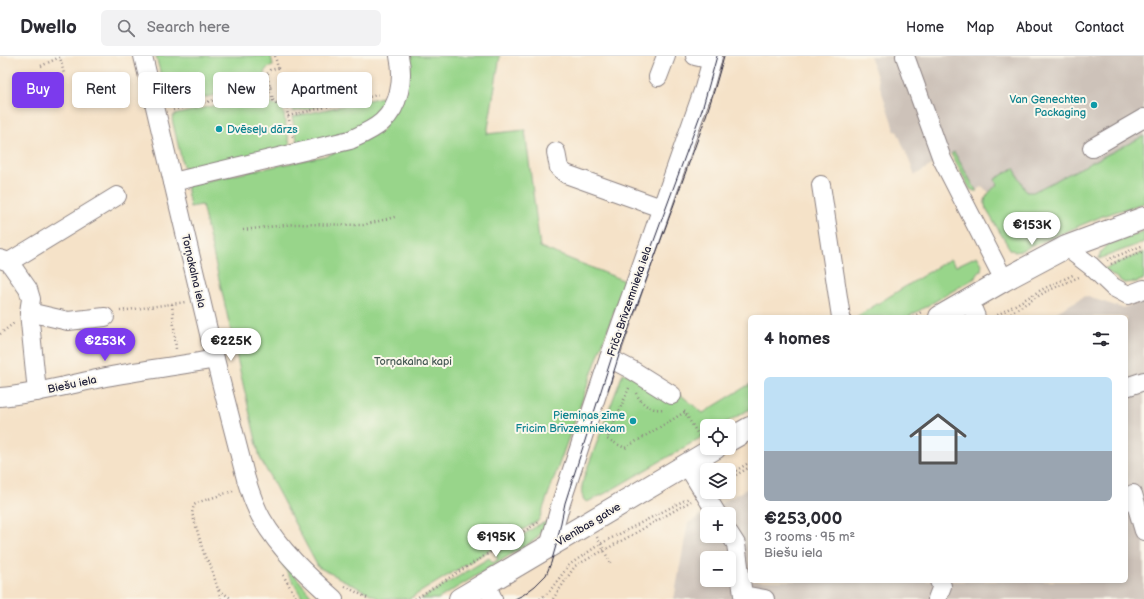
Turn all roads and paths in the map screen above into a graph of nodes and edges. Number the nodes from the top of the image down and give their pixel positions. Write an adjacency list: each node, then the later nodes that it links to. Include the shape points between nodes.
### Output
1 (143, 56): 19 (street, Torņakalna iela)
2 (275, 56): 11 (path, via 278,68 267,75)
3 (399, 56): 12 (street, via 402,77)
4 (666, 56): 9 (street)
5 (905, 56): 31 (street, via 942,159)
6 (707, 57): 22 (street, Friča Brīvzemnieka iela, via 704,88)
7 (41, 66): 8 (path, via 60,57)
8 (64, 72)
9 (658, 77)
10 (274, 86): 11 (path)
11 (270, 88): 13 (path); 14 (path, via 276,103 285,102)
12 (400, 90): 14 (path); 19 (street, via 383,122 350,140)
13 (205, 103)
14 (288, 116): 16 (path)
15 (1144, 118): 17 (street)
16 (292, 136)
17 (1092, 148)
18 (556, 152): 22 (street, via 559,168 566,174)
19 (173, 182): 43 (street, Torņakalna iela)
20 (821, 186): 37 (street)
21 (117, 196): 29 (street)
22 (661, 208): 42 (street, Friča Brīvzemnieka iela)
23 (395, 217): 25 (path, via 363,224 294,224)
24 (1144, 218): 27 (main road)
25 (243, 230)
26 (1144, 245): 30 (path)
27 (1066, 247): 30 (street); 31 (main road)
28 (1144, 251): 30 (path)
29 (5, 261): 36 (street, via 28,289 31,299)
30 (1093, 268): 32 (street, via 1113,287 1128,295); 39 (path, via 1043,289); 40 (path, via 1045,292)
31 (1004, 280): 35 (main road)
32 (1144, 289)
33 (187, 302): 34 (path)
34 (172, 304): 41 (path, via 110,312); 44 (path)
35 (973, 309): 38 (main road)
36 (29, 312): 41 (street, via 68,321); 48 (street)
37 (841, 315)
38 (948, 315)
39 (998, 315)
40 (1007, 315)
41 (105, 317)
42 (609, 358): 49 (street); 67 (street, Friča Brīvzemnieka iela, via 561,502)
43 (215, 359): 44 (street, Biešu iela); 72 (street, Torņakalna iela, via 246,479 262,519 306,574)
44 (178, 366): 48 (street, Biešu iela, via 107,377)
45 (1144, 381): 47 (street)
46 (632, 382): 52 (path, via 607,439 625,448 685,412)
47 (1128, 386)
48 (37, 392): 50 (street, Biešu iela)
49 (672, 395)
50 (0, 397)
51 (748, 429): 53 (main road)
52 (700, 432)
53 (736, 436)
54 (700, 450): 56 (main road, Vienības gatve)
55 (748, 463): 58 (path)
56 (687, 465): 60 (street); 67 (main road, Vienības gatve)
57 (748, 468): 59 (path)
58 (736, 471)
59 (736, 475)
60 (700, 486)
61 (234, 490): 71 (path, via 199,502 192,509 205,558 210,564)
62 (700, 494): 68 (path)
63 (700, 494): 78 (path, via 600,544 569,564 549,592)
64 (1133, 494): 65 (street)
65 (1144, 531)
66 (735, 543): 80 (street, via 743,595)
67 (549, 547): 73 (main road, Vienības gatve)
68 (604, 551): 69 (path); 79 (path, via 575,566)
69 (611, 564)
70 (940, 583): 81 (street, via 942,586)
71 (218, 590): 74 (path); 75 (path)
72 (337, 591): 76 (path)
73 (490, 591): 77 (main road, Vienības gatve)
74 (221, 599)
75 (232, 599)
76 (370, 599)
77 (460, 599)
78 (540, 599)
79 (553, 599)
80 (765, 599)
81 (937, 599)

